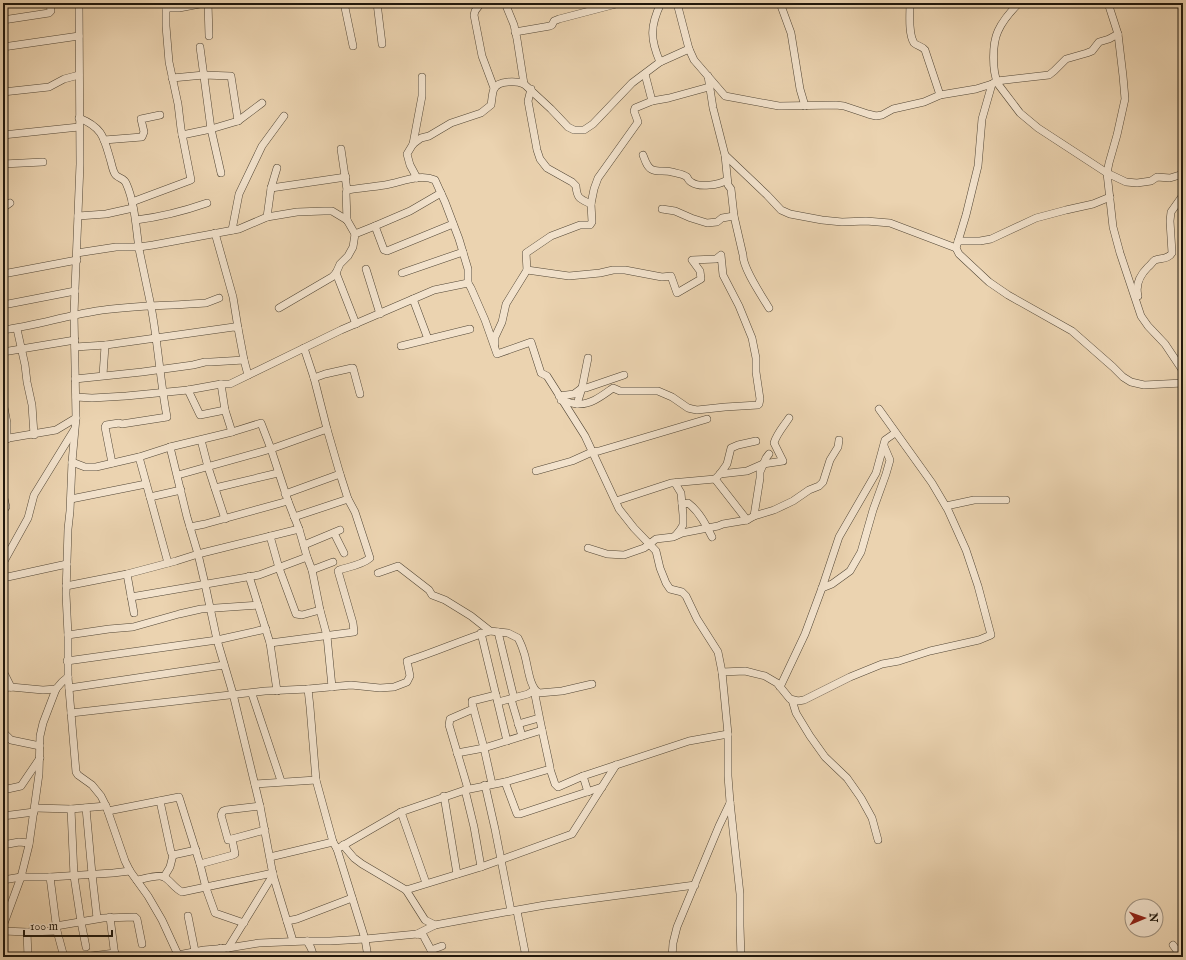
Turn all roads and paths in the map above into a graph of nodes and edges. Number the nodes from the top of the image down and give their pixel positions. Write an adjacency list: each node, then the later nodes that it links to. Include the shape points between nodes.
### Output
1 (50, 3): 16 (street, via 49,13)
2 (78, 3): 19 (street)
3 (207, 3): 15 (street, via 179,8); 20 (street)
4 (344, 3): 22 (street)
5 (391, 3): 21 (street, via 377,3)
6 (481, 3): 36 (street, via 474,15 482,56)
7 (505, 3): 17 (street)
8 (618, 3): 17 (street, via 559,19 550,26)
9 (661, 3): 26 (street, via 652,30 654,49)
10 (677, 3): 25 (street)
11 (780, 3): 42 (street, via 790,33)
12 (910, 3): 39 (street, via 912,38 925,50)
13 (1019, 3): 33 (street, via 998,32 994,59)
14 (1109, 4): 18 (street)
15 (166, 6): 32 (street)
16 (3, 20)
17 (515, 32): 34 (street)
18 (1118, 34): 33 (street, via 1099,42 1087,53 1066,59 1049,74); 60 (street, via 1125,99)
19 (78, 36): 23 (street); 28 (street)
20 (209, 36)
21 (382, 44)
22 (353, 46)
23 (3, 47)
24 (200, 47): 29 (street)
25 (689, 49): 26 (street); 30 (street, via 694,60)
26 (660, 62): 27 (street)
27 (645, 74): 37 (street, via 632,83 584,130 568,127); 40 (street)
28 (79, 75): 38 (street, via 49,87); 45 (street)
29 (204, 75): 32 (street); 46 (street, via 231,76); 48 (street)
30 (708, 76): 35 (street); 42 (street, via 725,96 779,106)
31 (422, 77): 52 (street, via 422,96)
32 (172, 78): 50 (street)
33 (995, 83): 39 (street); 60 (street, via 1020,113 1038,128); 86 (street, via 982,119 978,166)
34 (524, 84): 36 (street, via 509,82); 37 (street)
35 (709, 87): 40 (street); 55 (street)
36 (494, 88): 52 (street, via 490,107 481,113 451,123)
37 (531, 89): 72 (street, via 528,101 540,159 547,168 572,182 576,186 578,196)
38 (3, 92)
39 (940, 95): 42 (street, via 876,116 844,106)
40 (652, 101): 72 (street, via 635,108 638,122 598,178)
41 (262, 103): 46 (street)
42 (805, 106)
43 (160, 114): 51 (street, via 141,119 144,132 142,137)
44 (284, 116): 83 (street, via 262,146 239,194)
45 (79, 118): 47 (street); 51 (street, via 90,122 98,129)
46 (238, 121): 48 (street)
47 (79, 127): 49 (street); 76 (street)
48 (211, 129): 50 (street); 59 (street)
49 (3, 135)
50 (182, 135): 73 (street, via 191,180)
51 (104, 140): 73 (street, via 115,174 126,182)
52 (413, 144): 63 (street, via 407,154)
53 (341, 149): 62 (street)
54 (643, 154): 64 (street, via 647,165 654,170 686,176 690,182 696,184 714,185)
55 (725, 155): 64 (street); 86 (street, via 781,210 790,214 842,222 890,223)
56 (43, 162): 57 (street)
57 (3, 164)
58 (277, 168): 65 (street)
59 (221, 172)
60 (1107, 173): 61 (street, via 1126,182 1137,183 1151,181 1157,177 1170,178); 69 (street)
61 (1183, 174)
62 (346, 177): 65 (street); 66 (street)
63 (417, 178): 66 (street); 67 (street, via 435,180)
64 (727, 180): 77 (street, via 731,189)
65 (270, 188): 78 (street)
66 (347, 190): 80 (street)
67 (441, 193): 81 (street); 82 (street, via 410,211)
68 (1183, 195): 97 (street, via 1171,212 1172,253 1153,262 1144,271 1136,287)
69 (1110, 197): 86 (street, via 1036,218 991,239); 123 (street, via 1113,227 1120,254 1141,316 1165,344)
70 (10, 203): 74 (street)
71 (207, 203): 79 (street, via 157,218)
72 (591, 204): 91 (street, via 590,225 551,236 533,248 526,253)
73 (132, 205): 76 (street, via 106,214); 79 (street)
74 (3, 208)
75 (662, 209): 77 (street, via 707,223)
76 (78, 216): 89 (street)
77 (734, 216): 103 (street, via 744,262 752,282)
78 (267, 217): 80 (street, via 297,212 329,211); 83 (street)
79 (136, 220): 87 (street)
80 (347, 220): 85 (street)
81 (453, 224): 82 (street, via 387,251 384,250); 88 (street)
82 (375, 226): 85 (street)
83 (232, 230): 84 (street)
84 (215, 233): 87 (street); 107 (street, via 233,297)
85 (355, 234): 92 (street, via 353,247)
86 (957, 244): 129 (street, via 959,254 989,282 1072,331 1131,382 1144,386)
87 (139, 247): 89 (street, via 116,247); 101 (street)
88 (463, 252): 93 (street); 95 (street, via 468,269)
89 (77, 256): 94 (street); 96 (street)
90 (366, 270): 105 (street)
91 (527, 270): 118 (street, via 506,304 495,337); 138 (street, via 569,276 613,270 671,276 677,293 701,279 700,271 692,260 716,259 721,254 723,275 752,338 759,404 692,410 672,397 658,392 620,391 614,388 597,399)
92 (336, 272): 102 (street, via 326,282); 106 (street)
93 (402, 273)
94 (3, 274)
95 (468, 283): 99 (street, via 434,290); 118 (street)
96 (75, 291): 100 (street); 104 (street)
97 (1138, 296)
98 (219, 298): 101 (street, via 206,303)
99 (414, 299): 105 (street); 112 (street)
100 (3, 305)
101 (151, 306): 104 (street); 111 (street)
102 (279, 308)
103 (769, 308)
104 (74, 314): 108 (street); 113 (street)
105 (380, 314): 106 (street)
106 (356, 324): 117 (street)
107 (238, 328): 111 (street); 121 (street)
108 (16, 329): 110 (street); 116 (street)
109 (470, 329): 112 (street)
110 (3, 330)
111 (156, 338): 114 (street); 122 (street)
112 (428, 339): 115 (street)
113 (75, 343): 114 (street); 116 (street); 128 (street)
114 (106, 345): 124 (street)
115 (401, 346)
116 (20, 348): 119 (street); 148 (street, via 32,406)
117 (304, 348): 125 (street); 127 (street)
118 (495, 349): 136 (street, via 497,354 531,342 542,372)
119 (3, 352)
120 (588, 358): 131 (street)
121 (244, 360): 122 (street, via 205,362); 125 (street)
122 (160, 369): 124 (street); 133 (street)
123 (1183, 371)
124 (103, 375): 128 (street)
125 (248, 375): 130 (street, via 230,384)
126 (624, 375): 131 (street)
127 (314, 378): 134 (street, via 353,368); 145 (street)
128 (75, 379): 135 (street)
129 (1183, 383)
130 (221, 384): 132 (street); 140 (street)
131 (582, 388): 136 (street, via 574,394); 138 (street)
132 (188, 390): 133 (street); 140 (street, via 200,415)
133 (163, 392): 135 (street, via 92,398); 160 (street, via 167,417 105,426)
134 (360, 394)
135 (76, 396): 141 (street)
136 (560, 398): 138 (street); 156 (street, via 585,436)
137 (3, 402): 149 (street, via 7,423)
138 (577, 404)
139 (879, 409): 147 (street)
140 (225, 410): 146 (street)
141 (76, 418): 144 (street); 148 (street, via 56,430)
142 (789, 418): 161 (street, via 774,443 783,461)
143 (707, 419): 156 (street)
144 (75, 428): 159 (street); 199 (street, via 34,495 28,518)
145 (327, 429): 155 (street); 165 (street)
146 (232, 432): 150 (street); 155 (street, via 261,423)
147 (895, 433): 153 (street, via 886,440); 180 (street)
148 (34, 434): 149 (street)
149 (5, 439)
150 (201, 440): 154 (street); 162 (street)
151 (839, 440): 182 (street, via 823,482 819,486 778,508)
152 (756, 441): 167 (street, via 731,448 727,464)
153 (884, 446): 210 (street, via 876,473 839,537); 210 (street, via 890,460 861,552 850,571)
154 (170, 447): 158 (street); 166 (street)
155 (271, 449): 162 (street); 164 (street)
156 (592, 452): 163 (street, via 572,461); 178 (street)
157 (769, 454): 161 (street)
158 (139, 457): 160 (street); 169 (street)
159 (72, 462): 160 (street, via 90,467); 175 (street)
160 (112, 463)
161 (763, 464): 167 (street, via 747,471); 182 (street)
162 (208, 466): 166 (street); 170 (street)
163 (536, 471)
164 (278, 473): 170 (street); 173 (street)
165 (340, 474): 173 (street); 176 (street)
166 (178, 475): 171 (street)
167 (717, 476): 168 (street); 185 (street)
168 (676, 483): 178 (street); 179 (street, via 682,493)
169 (146, 484): 174 (street); 175 (street)
170 (215, 488): 184 (street)
171 (181, 490): 174 (street); 186 (street)
172 (3, 494): 181 (street, via 6,507)
173 (286, 497): 183 (street); 184 (street)
174 (150, 498): 200 (street)
175 (71, 499): 201 (street)
176 (348, 499): 183 (street); 221 (street, via 370,558 338,570 354,632)
177 (1006, 500): 180 (street, via 974,500)
178 (616, 501): 192 (street, via 619,509)
179 (682, 503): 187 (street, via 692,506); 189 (street, via 683,525)
180 (946, 506): 243 (street, via 966,550 991,635 882,664 804,700)
181 (3, 511)
182 (754, 516): 185 (street)
183 (294, 517): 188 (street)
184 (225, 518): 186 (street)
185 (747, 520): 187 (street)
186 (190, 527): 196 (street)
187 (707, 528): 189 (street); 191 (street)
188 (299, 529): 190 (street); 193 (street)
189 (676, 535): 192 (street, via 656,539)
190 (270, 536): 196 (street); 202 (street)
191 (712, 538)
192 (649, 544): 194 (street, via 624,555 607,554); 227 (street, via 656,551 666,583 670,589 682,592 686,596 718,652)
193 (304, 545): 195 (street, via 337,532); 197 (street)
194 (588, 548)
195 (344, 553)
196 (198, 554): 200 (street); 208 (street)
197 (307, 558): 202 (street); 203 (street)
198 (333, 562): 203 (street)
199 (3, 563)
200 (168, 563): 205 (street)
201 (67, 564): 207 (street); 209 (street)
202 (279, 568): 206 (street); 214 (street, via 296,614)
203 (312, 570): 214 (street)
204 (378, 573): 217 (street, via 398,566 432,595 471,616)
205 (127, 574): 209 (street); 211 (street)
206 (249, 576): 208 (street); 212 (street)
207 (3, 578)
208 (205, 584): 211 (street); 213 (street)
209 (66, 586): 220 (street)
210 (822, 588): 232 (street, via 805,634)
211 (131, 597): 215 (street)
212 (258, 605): 213 (street); 216 (street)
213 (210, 609): 220 (street, via 179,614 133,627); 222 (street)
214 (320, 610): 221 (street)
215 (134, 613)
216 (266, 629): 222 (street); 223 (street)
217 (490, 631): 218 (street); 219 (street)
218 (498, 632): 237 (street, via 518,638 524,650); 242 (street)
219 (482, 633): 231 (street, via 407,662 410,676 407,682 380,688 351,685); 241 (street)
220 (68, 635): 224 (street)
221 (327, 636): 223 (street); 231 (street)
222 (217, 640): 224 (street); 225 (street)
223 (270, 643): 238 (street)
224 (67, 661): 228 (street)
225 (224, 665): 234 (street); 239 (street)
226 (3, 671): 230 (street)
227 (722, 672): 232 (street, via 756,673); 250 (street)
228 (68, 677): 234 (street); 235 (street)
229 (592, 684): 237 (street, via 562,691 539,693)
230 (11, 687): 233 (street); 235 (street)
231 (332, 687): 236 (street)
232 (780, 687): 243 (street)
233 (3, 688)
234 (69, 688): 245 (street)
235 (56, 689): 253 (street, via 43,722)
236 (308, 689): 238 (street); 260 (street)
237 (534, 690): 242 (street); 246 (street)
238 (277, 691): 240 (street)
239 (233, 694): 240 (street); 245 (street); 263 (street)
240 (252, 694): 261 (street)
241 (497, 698): 242 (street); 244 (street, via 472,701); 252 (street)
242 (512, 698): 247 (street)
243 (792, 700): 281 (street, via 796,714 824,757 847,778 861,798 872,818)
244 (473, 709): 254 (street); 255 (street, via 450,718 449,725)
245 (71, 713): 274 (street, via 76,772 92,785)
246 (539, 718): 247 (street); 248 (street)
247 (518, 724): 251 (street)
248 (542, 730): 251 (street); 258 (street)
249 (3, 732): 253 (street, via 11,740)
250 (728, 734): 257 (street, via 689,741); 271 (street)
251 (522, 736): 252 (street)
252 (507, 741): 254 (street)
253 (40, 746): 256 (street)
254 (484, 748): 255 (street); 264 (street)
255 (457, 753): 266 (street)
256 (40, 758): 267 (street, via 21,786); 276 (street)
257 (616, 765): 259 (street); 265 (street)
258 (550, 769): 259 (street, via 558,787); 262 (street)
259 (583, 776): 268 (street)
260 (316, 780): 261 (street); 282 (street)
261 (281, 781): 263 (street)
262 (505, 782): 264 (street); 268 (street, via 517,814)
263 (255, 784): 272 (street)
264 (489, 784): 266 (street); 289 (street)
265 (602, 787): 268 (street); 289 (street, via 572,834)
266 (466, 789): 269 (street); 291 (street)
267 (3, 790)
268 (588, 792)
269 (444, 796): 277 (street); 295 (street)
270 (160, 801): 274 (street); 286 (street, via 179,797); 287 (street)
271 (730, 802): 303 (street); 341 (street, via 740,894)
272 (260, 806): 279 (street); 280 (street, via 223,811 221,815 228,840)
273 (86, 808): 274 (street); 275 (street); 293 (street)
274 (107, 808): 292 (street)
275 (71, 809): 276 (street); 296 (street)
276 (34, 810): 278 (street); 283 (street)
277 (401, 812): 285 (street); 302 (street)
278 (3, 816)
279 (265, 830): 280 (street); 288 (street)
280 (232, 839): 290 (street, via 235,854)
281 (878, 840)
282 (333, 842): 285 (street); 288 (street)
283 (29, 843): 284 (street); 297 (street)
284 (3, 845)
285 (340, 847): 305 (street, via 362,864); 306 (street)
286 (196, 850): 287 (street); 290 (street)
287 (173, 855): 299 (street)
288 (270, 857): 294 (street)
289 (501, 860): 291 (street); 308 (street)
290 (200, 864): 304 (street)
291 (482, 867): 295 (street)
292 (130, 871): 293 (street); 301 (street)
293 (92, 874): 296 (street); 311 (street)
294 (273, 874): 304 (street); 312 (street); 314 (street)
295 (457, 874): 302 (street)
296 (74, 876): 298 (street); 313 (street)
297 (21, 877): 298 (street); 300 (street); 307 (street)
298 (50, 877): 317 (street)
299 (164, 877): 301 (street); 304 (street, via 182,892)
300 (3, 880)
301 (137, 880): 333 (street, via 162,920)
302 (426, 883): 305 (street)
303 (695, 885): 308 (street); 340 (street, via 675,932)
304 (206, 888): 314 (street, via 215,913)
305 (406, 890): 315 (street, via 425,920)
306 (352, 898): 312 (street); 321 (street)
307 (6, 911): 316 (street)
308 (514, 911): 315 (street); 339 (street)
309 (188, 916): 329 (street)
310 (110, 917): 311 (street); 324 (street, via 135,916); 331 (street)
311 (97, 918): 313 (street)
312 (287, 921): 323 (street)
313 (81, 922): 317 (street); 327 (street)
314 (244, 923): 328 (street)
315 (435, 925): 320 (street)
316 (3, 926)
317 (56, 928): 319 (street); 335 (street)
318 (3, 931): 319 (street)
319 (27, 932): 334 (street)
320 (416, 934): 321 (street); 330 (street, via 422,935)
321 (365, 939): 322 (street); 338 (street)
322 (307, 941): 323 (street); 337 (street)
323 (293, 942): 328 (street)
324 (142, 944)
325 (1173, 945): 342 (street)
326 (442, 946): 330 (street)
327 (86, 947)
328 (225, 948): 329 (street); 336 (street)
329 (195, 951): 333 (street)
330 (432, 953)
331 (115, 955): 332 (street)
332 (92, 956)
333 (179, 956)
334 (28, 957)
335 (64, 957)
336 (223, 957)
337 (314, 957)
338 (368, 957)
339 (526, 957)
340 (672, 957)
341 (741, 957)
342 (1180, 957)

